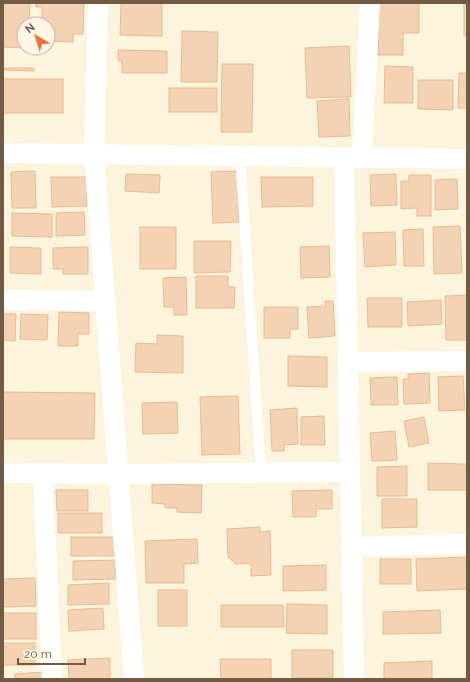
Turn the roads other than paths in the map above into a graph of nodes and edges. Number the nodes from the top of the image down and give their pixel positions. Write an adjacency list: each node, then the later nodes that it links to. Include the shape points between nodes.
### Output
1 (98, 3): 4 (street)
2 (370, 3): 6 (street)
3 (3, 154): 4 (street)
4 (94, 154): 5 (street); 9 (street)
5 (240, 156): 6 (street); 14 (lane)
6 (353, 158): 7 (street); 11 (street)
7 (467, 159)
8 (3, 300): 9 (street)
9 (105, 301): 16 (street)
10 (467, 361): 11 (street)
11 (348, 362): 12 (street)
12 (350, 472): 14 (street); 18 (street)
13 (3, 473): 15 (street)
14 (261, 473): 16 (street)
15 (43, 474): 16 (street); 19 (street)
16 (118, 474): 20 (street)
17 (467, 544): 18 (street)
18 (351, 547): 21 (street)
19 (52, 679)
20 (134, 679)
21 (354, 679)

